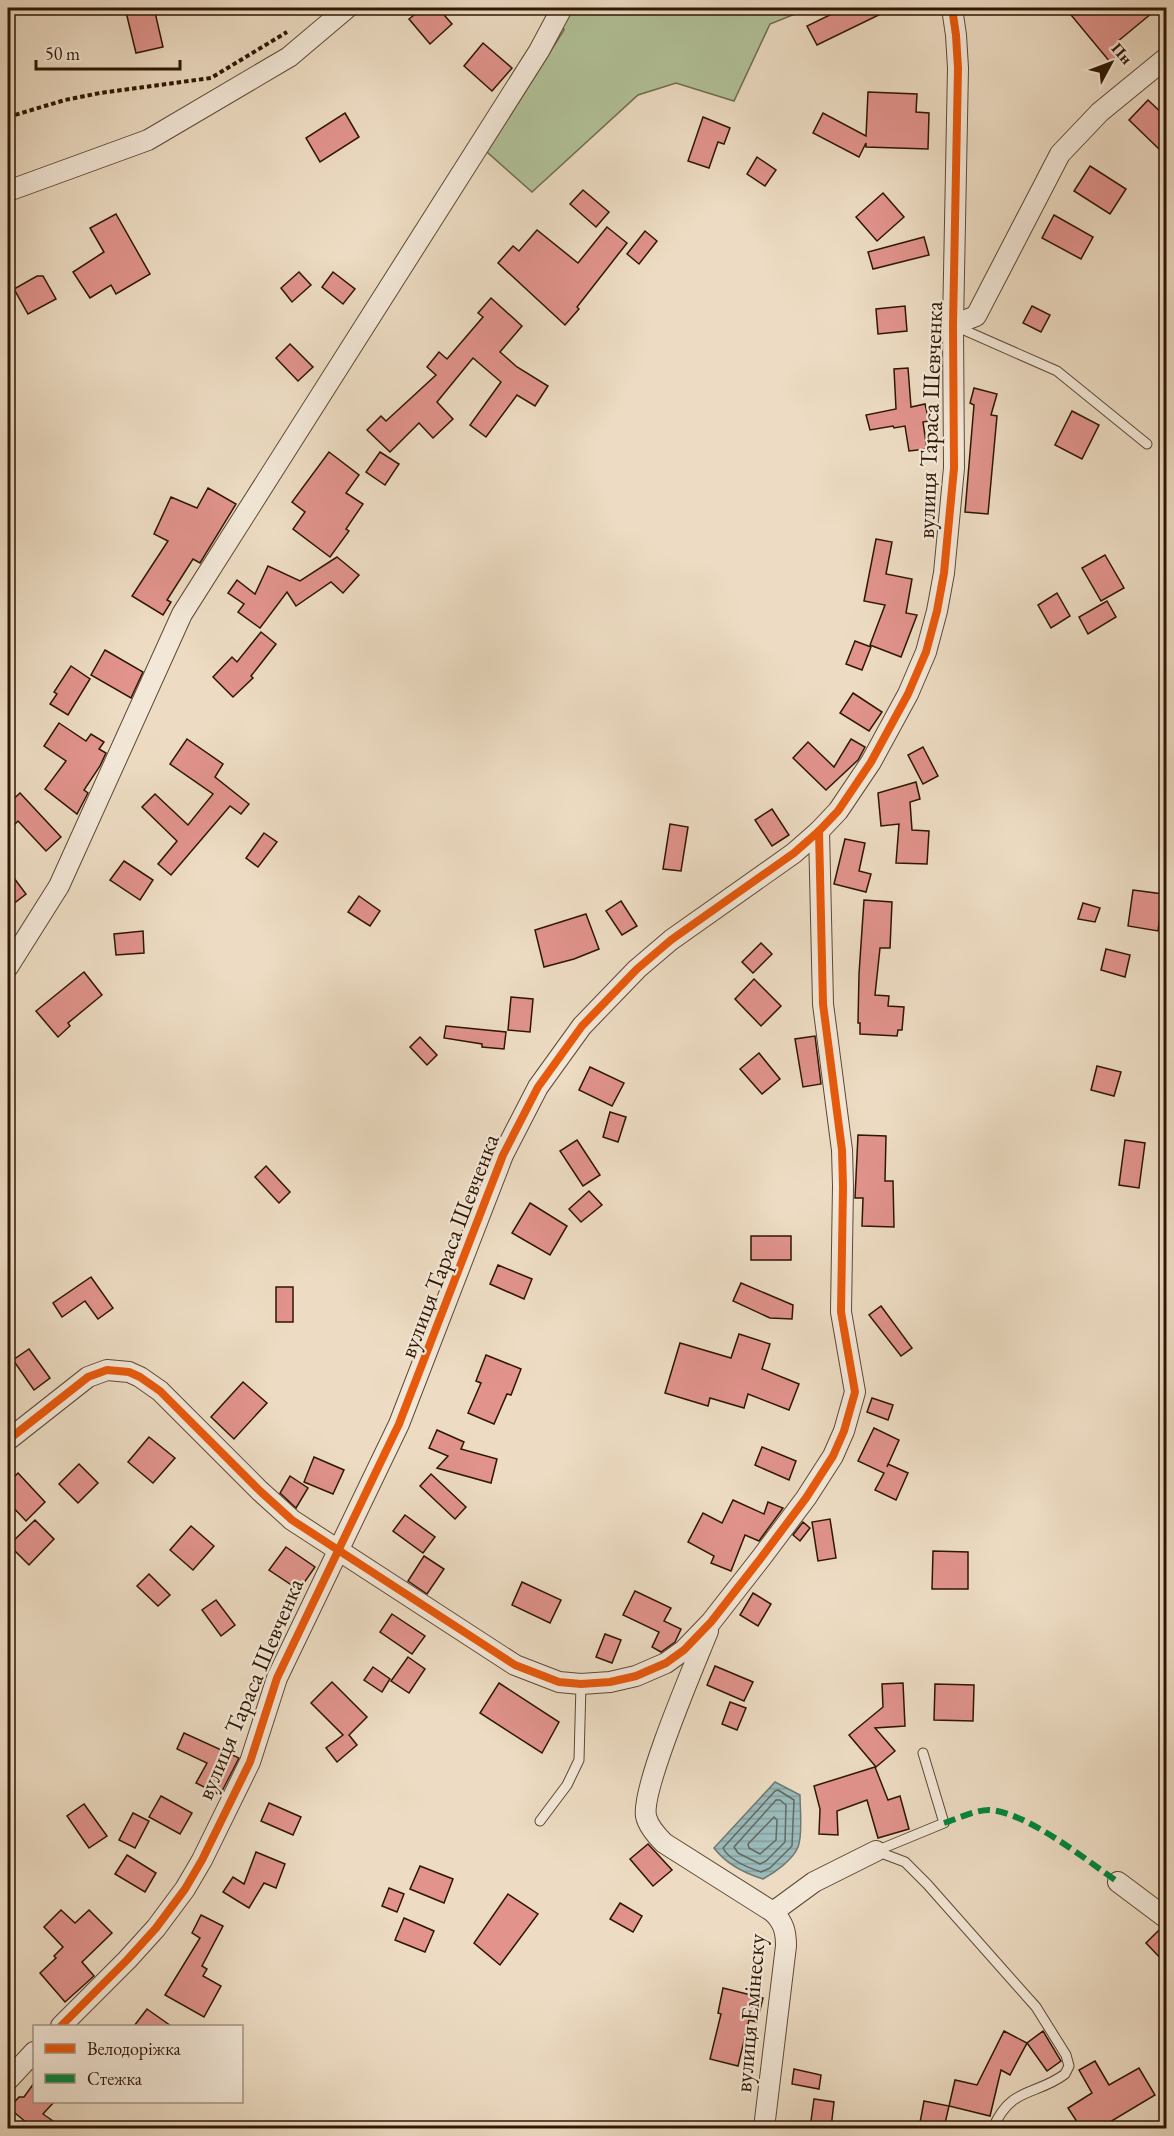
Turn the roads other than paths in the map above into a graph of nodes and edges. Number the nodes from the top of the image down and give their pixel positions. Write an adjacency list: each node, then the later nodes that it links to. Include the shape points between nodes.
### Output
1 (347, 8): 5 (street, via 289,57 148,140)
2 (562, 8): 9 (street, via 539,51 183,614 59,886)
3 (952, 8): 6 (street, вулиця Тараса Шевченка, via 958,68)
4 (1167, 58): 6 (street, via 1100,112 1060,154 976,315)
5 (8, 191)
6 (953, 325): 7 (lane, via 1057,371); 8 (street, вулиця Тараса Шевченка, via 954,468 944,573 926,652 871,762)
7 (1146, 444)
8 (819, 831): 11 (street, вулиця Тараса Шевченка, via 795,853 671,940 637,969 582,1026 549,1070 503,1155 412,1393); 12 (street, via 823,1004 842,1162 841,1312 855,1392 840,1442 819,1480)
9 (8, 967)
10 (8, 1440): 11 (street, via 88,1377 107,1370 129,1372 160,1391 285,1514)
11 (338, 1550): 13 (street, via 515,1665 558,1682); 20 (street, вулиця Тараса Шевченка, via 277,1678 250,1762 192,1879 156,1928)
12 (711, 1622): 13 (street, via 684,1650 652,1671 610,1682); 18 (street, вулиця Емінеску, via 655,1770 646,1814 650,1827 664,1843)
13 (581, 1684): 15 (lane, via 579,1760 567,1785)
14 (923, 1753): 16 (lane, via 944,1822)
15 (540, 1821)
16 (876, 1851): 18 (street, via 814,1882); 24 (lane, via 905,1862 927,1884 1036,2007 1066,2055 1069,2066 1065,2074 1016,2098)
17 (1118, 1882): 19 (street)
18 (773, 1912): 23 (street, вулиця Емінеску, via 782,1922 786,1936)
19 (1167, 1918)
20 (62, 2025)
21 (33, 2053): 22 (street)
22 (8, 2080)
23 (764, 2128)
24 (993, 2128)

